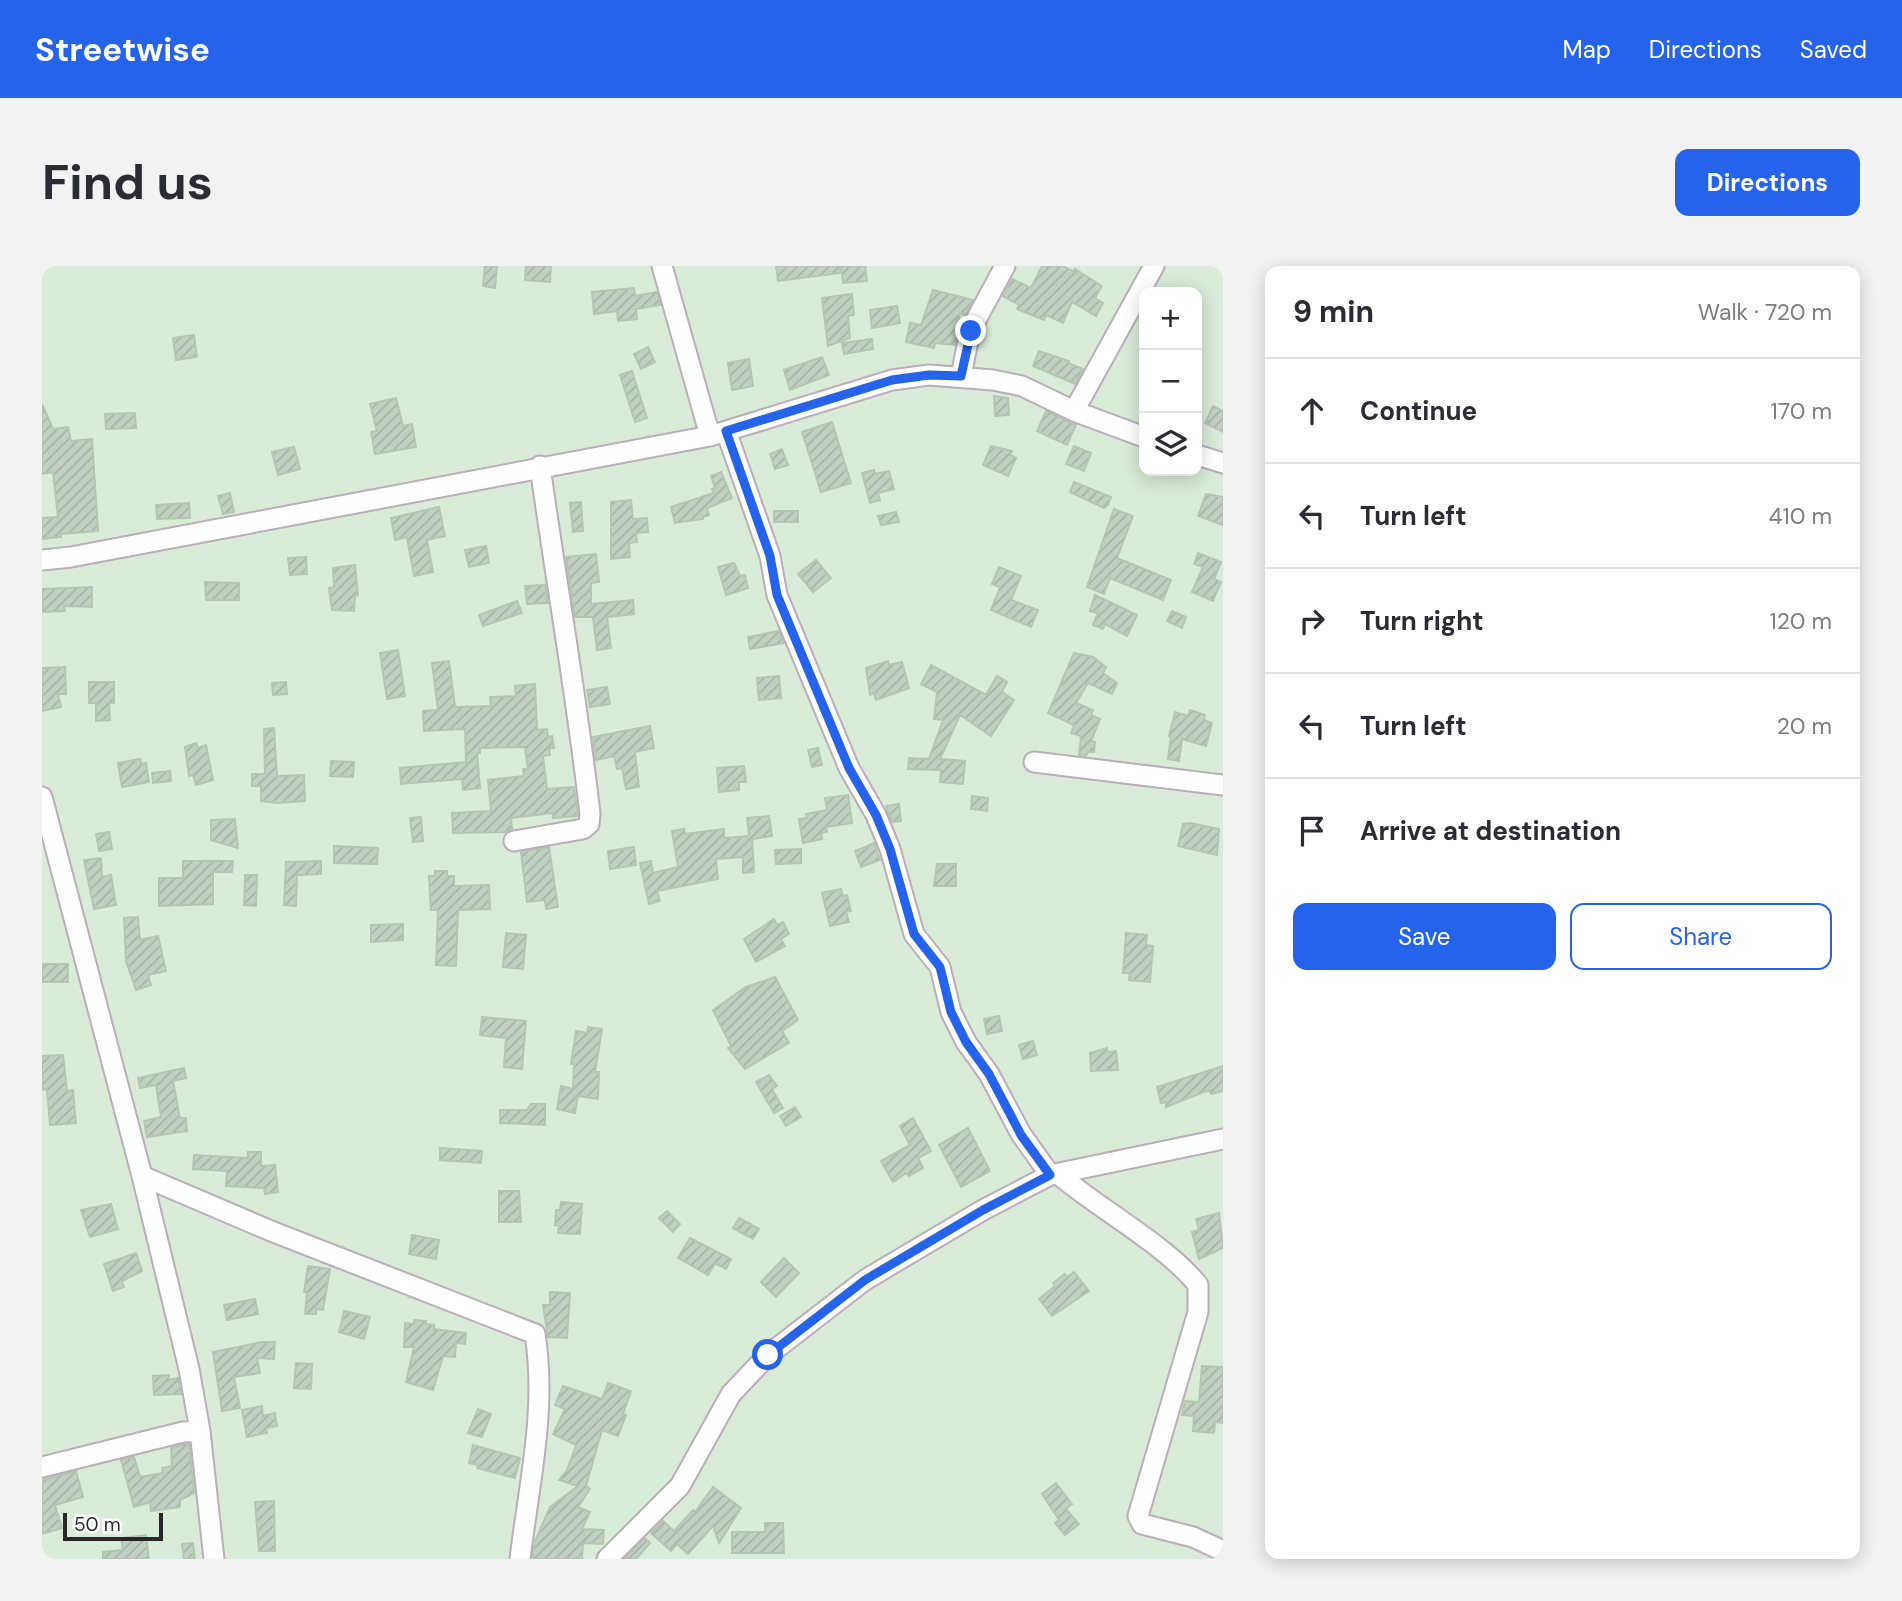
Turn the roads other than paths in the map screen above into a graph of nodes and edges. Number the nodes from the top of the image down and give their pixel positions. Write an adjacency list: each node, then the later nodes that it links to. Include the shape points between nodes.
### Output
1 (662, 266): 6 (street)
2 (1005, 266): 4 (street, via 982,303)
3 (1154, 266): 5 (street)
4 (961, 376): 5 (street, via 1022,386); 6 (street, via 892,380)
5 (1074, 411): 7 (street)
6 (718, 434): 10 (street); 17 (street, via 770,556 777,595 849,768 890,849 914,934 940,967 951,1012 966,1042 989,1074 1021,1135)
7 (1139, 435)
8 (1202, 457): 9 (street)
9 (1223, 463)
10 (540, 466): 11 (street, via 271,520); 15 (street, via 559,608 575,683 590,814 583,829)
11 (42, 559)
12 (1034, 762): 13 (street)
13 (1223, 785)
14 (42, 797): 18 (street)
15 (514, 841)
16 (1223, 1139): 17 (street)
17 (1054, 1174): 21 (street, via 1175,1261 1198,1285 1198,1312 1138,1516 1142,1524 1193,1537); 24 (street, via 865,1280 768,1355 732,1394 680,1486)
18 (142, 1176): 19 (street); 23 (street, via 535,1334 541,1370 540,1417)
19 (200, 1431): 20 (street); 22 (street)
20 (42, 1467)
21 (1223, 1551)
22 (214, 1559)
23 (520, 1559)
24 (607, 1559)

